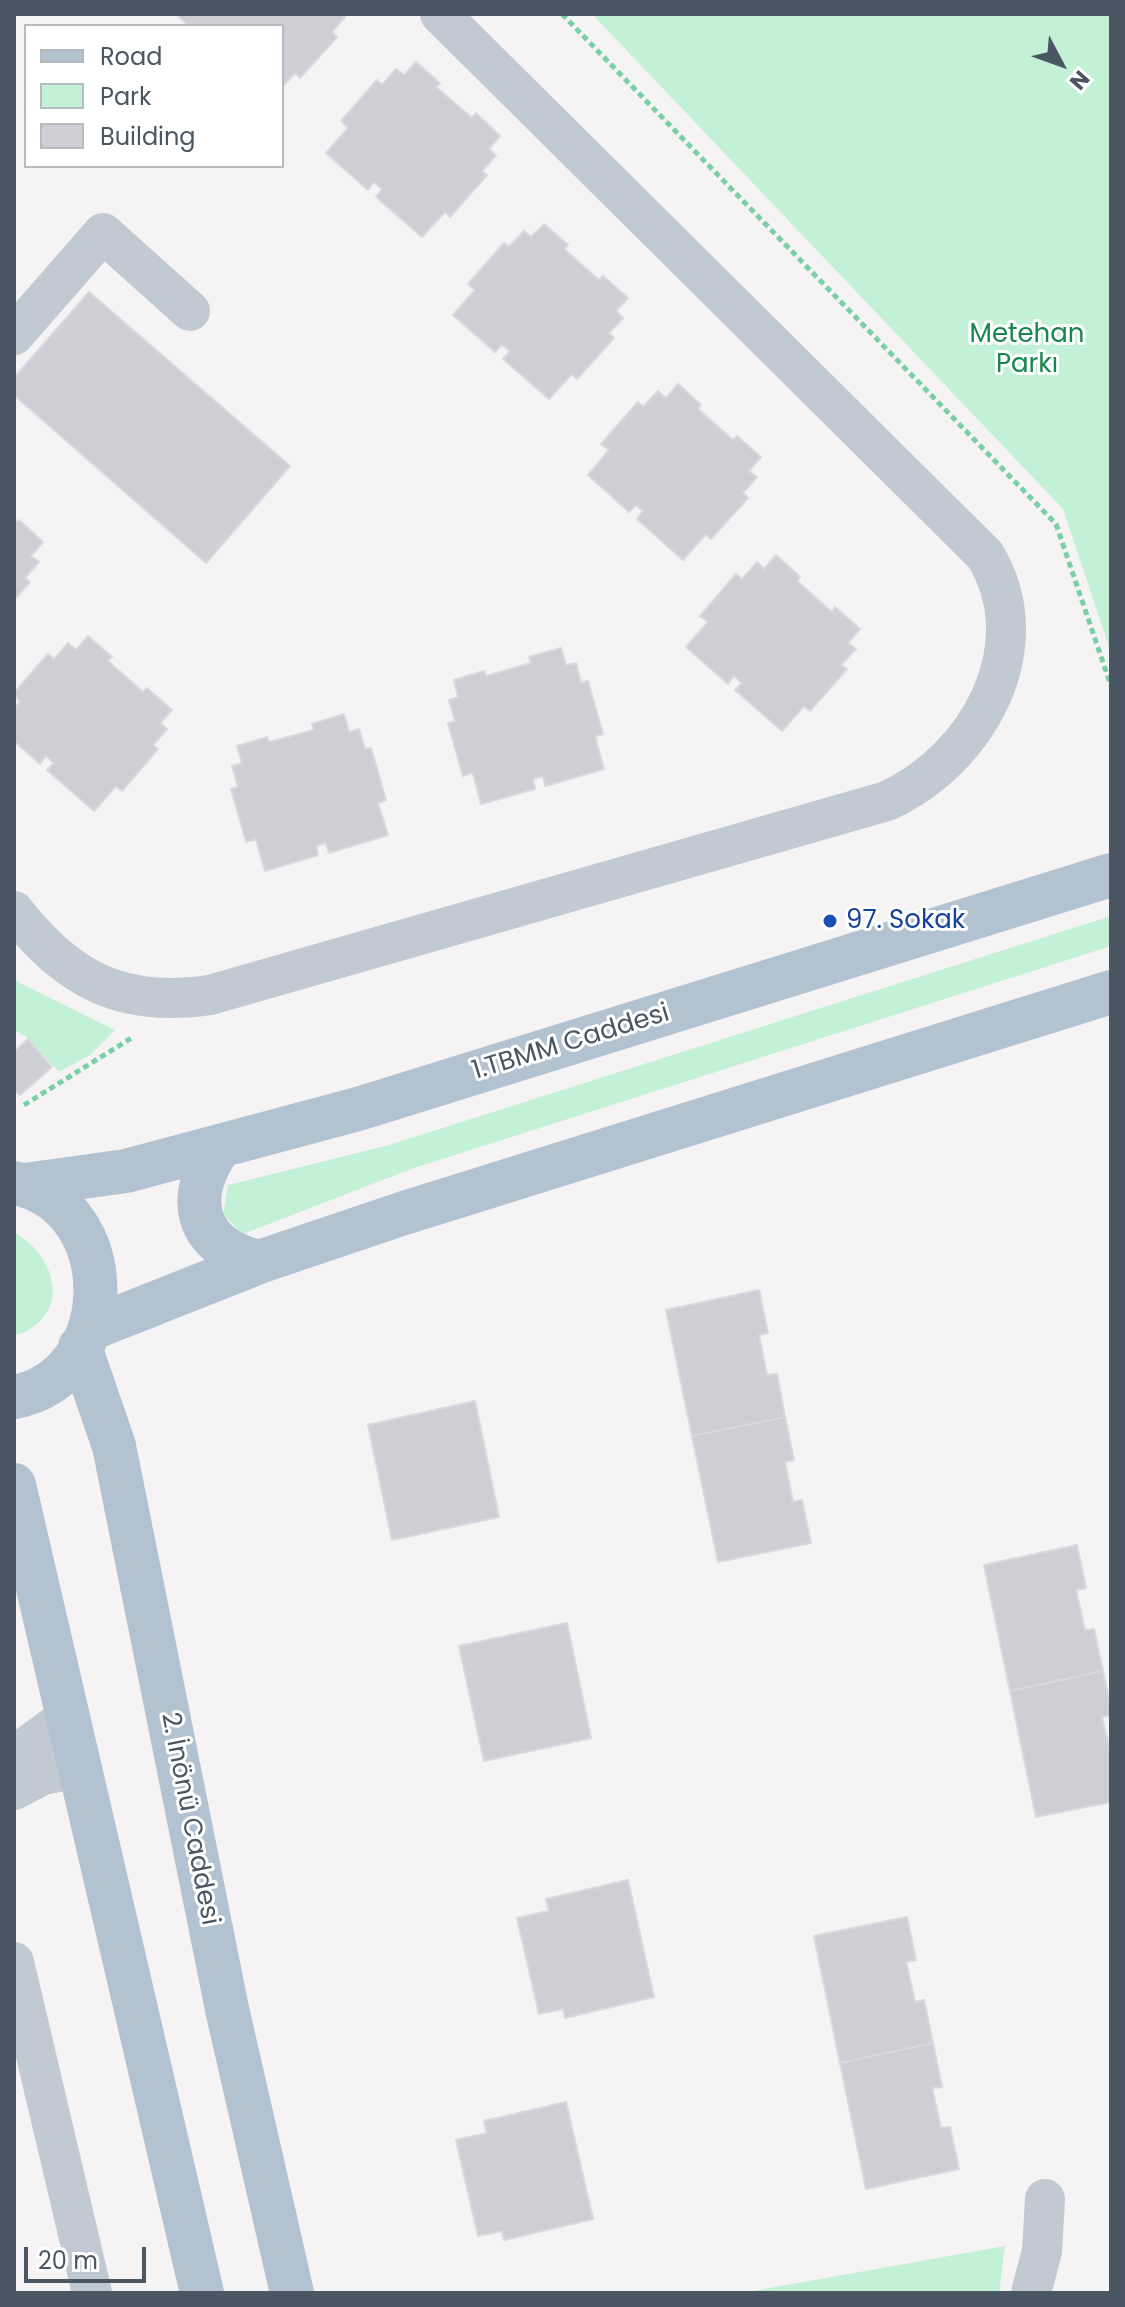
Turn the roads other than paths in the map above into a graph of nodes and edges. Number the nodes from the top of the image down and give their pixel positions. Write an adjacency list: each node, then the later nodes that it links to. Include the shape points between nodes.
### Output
1 (440, 14): 5 (street, via 985,555 1004,593 1007,636 983,714 960,748 913,790 887,801 210,995 177,1000 109,989 41,946)
2 (190, 311): 3 (street, via 103,233)
3 (14, 335)
4 (1111, 875): 7 (main road, 1.TBMM Caddesi, via 358,1109)
5 (14, 911)
6 (1111, 992): 9 (main road)
7 (220, 1146): 8 (main road, 1.TBMM Caddesi, via 126,1171); 9 (main road, via 201,1176 198,1200 203,1223 216,1243)
8 (20, 1184): 10 (main road, via 56,1202 79,1228 94,1260 98,1295)
9 (259, 1262): 10 (main road)
10 (85, 1338): 11 (main road, via 73,1359 49,1381); 21 (main road, 2. İnönü Caddesi, via 114,1446 227,2009)
11 (14, 1397)
12 (14, 1485): 13 (main road)
13 (68, 1716): 14 (street); 15 (main road)
14 (14, 1756)
15 (80, 1768): 16 (street, via 42,1775); 20 (main road)
16 (14, 1790)
17 (14, 1962): 19 (street)
18 (1045, 2199): 22 (street, via 1042,2251)
19 (92, 2293)
20 (202, 2293)
21 (292, 2293)
22 (1031, 2293)

